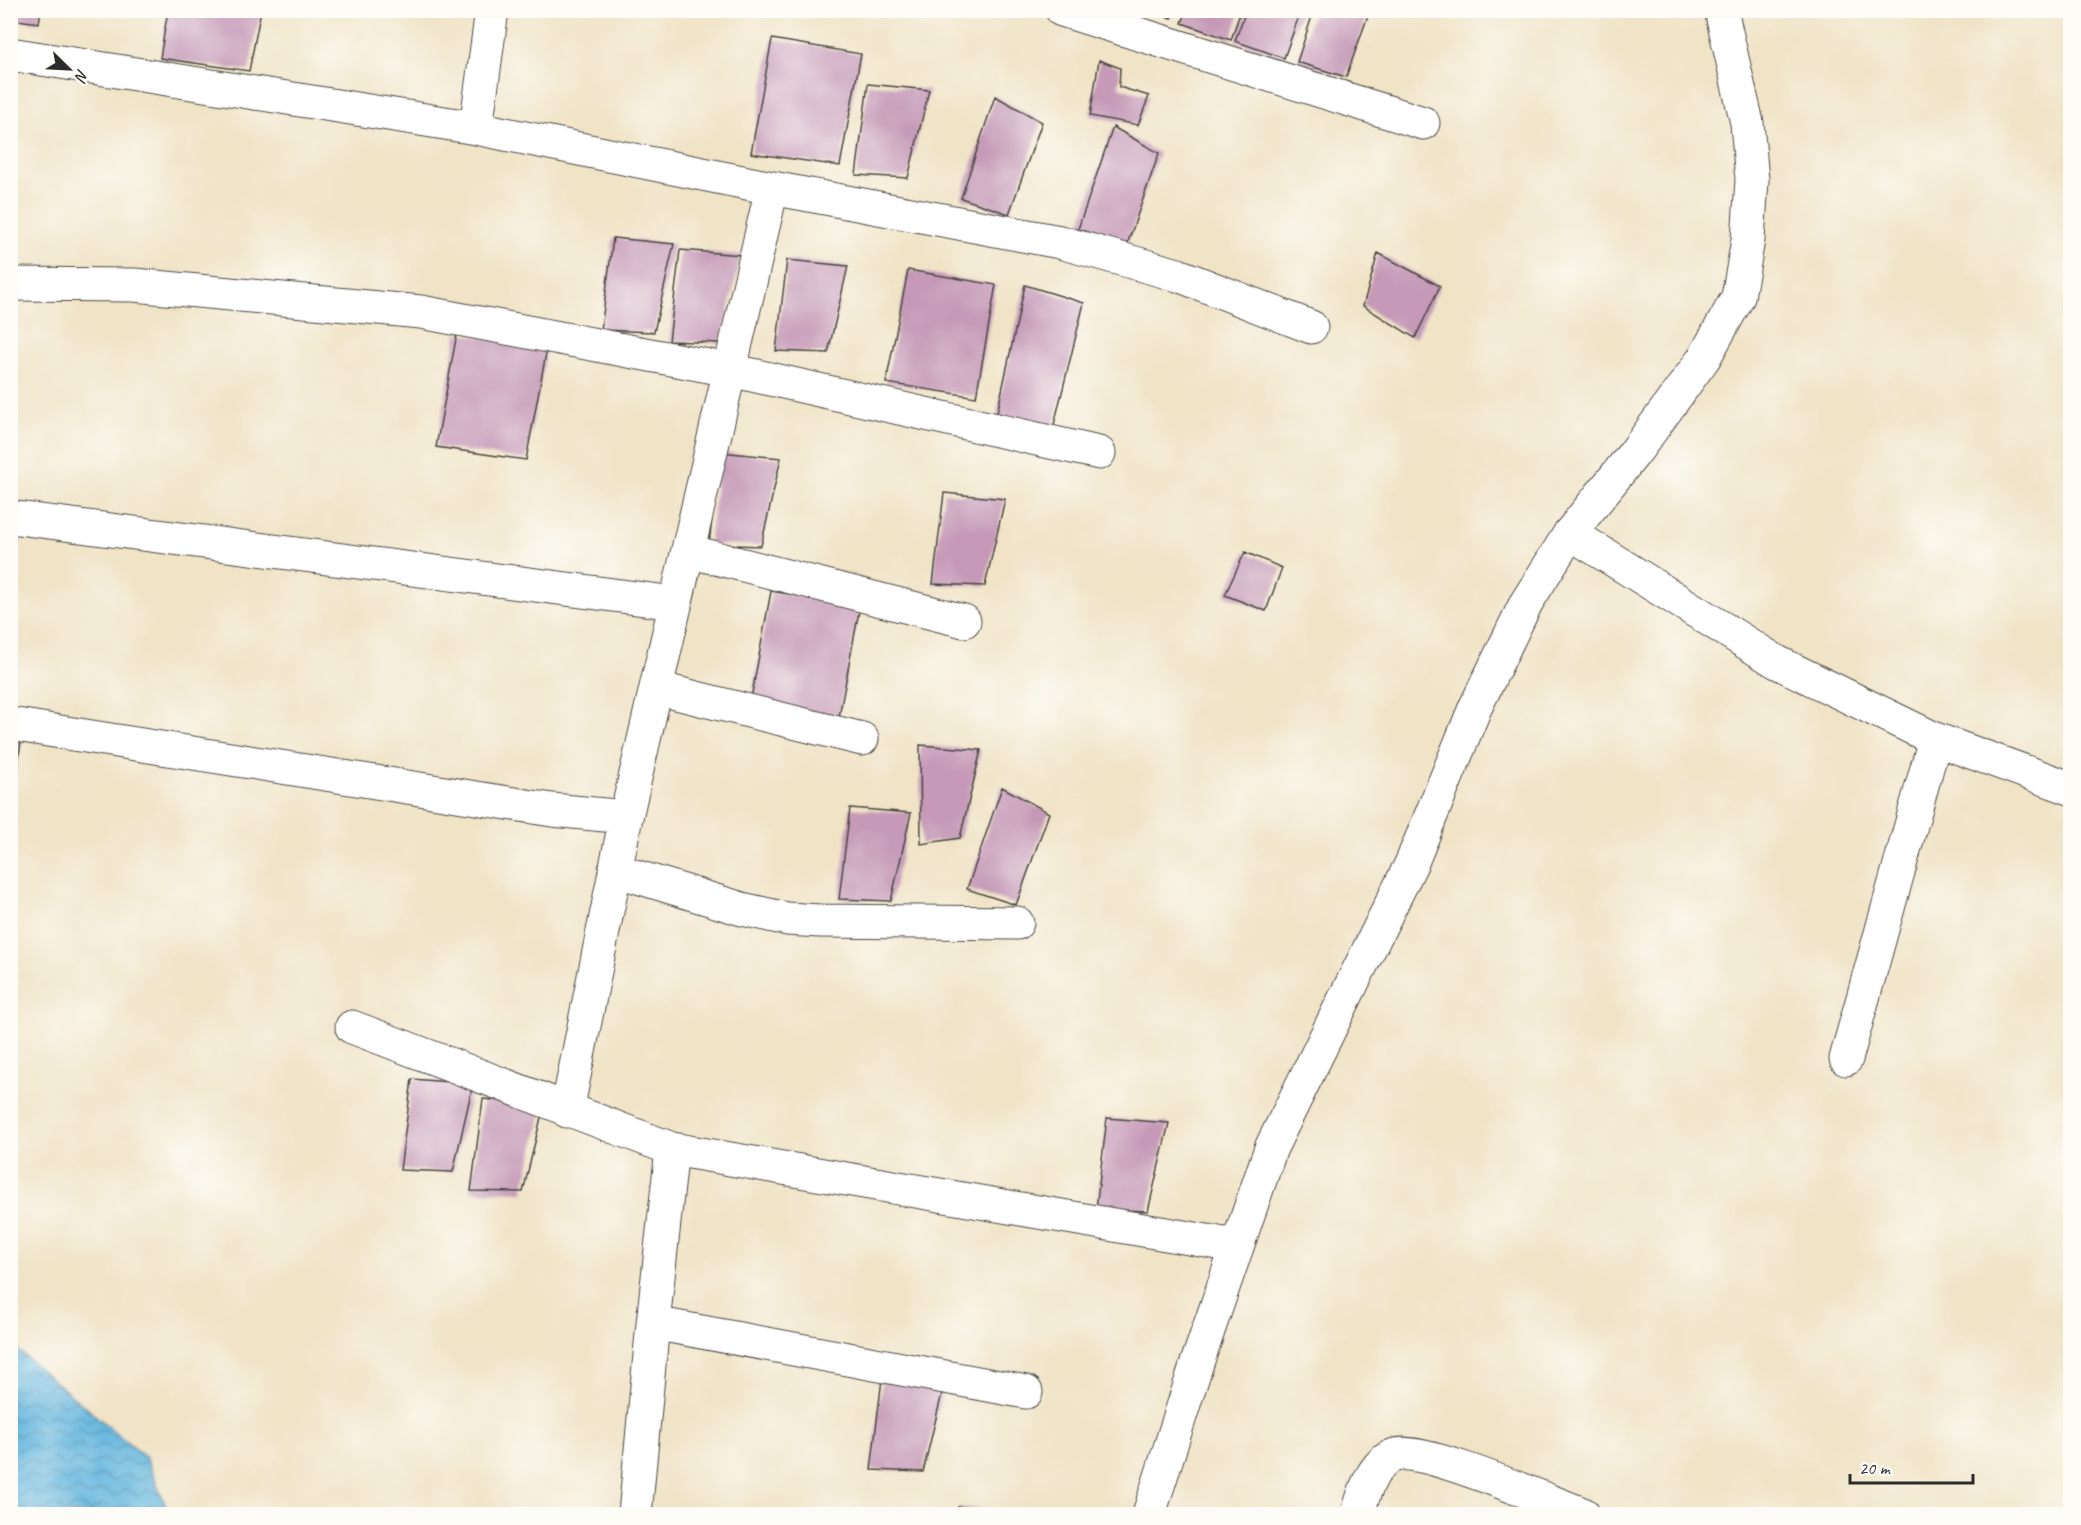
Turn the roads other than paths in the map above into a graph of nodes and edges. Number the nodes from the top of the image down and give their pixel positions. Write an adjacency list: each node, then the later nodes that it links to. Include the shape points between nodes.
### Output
1 (492, 10): 6 (main road)
2 (1062, 10): 5 (main road)
3 (1721, 10): 13 (main road, via 1747,123 1752,180 1748,240 1738,297 1704,358)
4 (10, 54): 6 (main road)
5 (1423, 123)
6 (476, 128): 7 (main road)
7 (772, 188): 9 (main road, via 1060,242 1179,275); 10 (main road)
8 (10, 284): 10 (main road, via 134,285 420,312)
9 (1311, 327)
10 (730, 370): 11 (main road); 14 (main road)
11 (1099, 453)
12 (10, 517): 15 (main road)
13 (1570, 533): 20 (main road, via 1777,662); 29 (main road, via 1526,603 1475,708 1412,862 1271,1148)
14 (688, 551): 15 (main road); 16 (main road)
15 (675, 603): 17 (main road)
16 (964, 621)
17 (656, 688): 19 (main road); 22 (main road)
18 (10, 724): 22 (main road, via 552,810)
19 (862, 739)
20 (1935, 739): 21 (main road); 26 (main road)
21 (2070, 788)
22 (626, 817): 23 (main road)
23 (615, 870): 24 (main road, via 787,919); 27 (main road)
24 (1017, 923)
25 (352, 1027): 27 (main road)
26 (1846, 1059)
27 (567, 1111): 28 (main road)
28 (672, 1149): 29 (main road); 30 (main road)
29 (1236, 1246): 33 (main road)
30 (653, 1323): 31 (main road); 32 (main road)
31 (1026, 1392)
32 (635, 1515)
33 (1149, 1515)
34 (1358, 1515): 35 (main road, via 1377,1468 1395,1455 1410,1454 1432,1458)
35 (1583, 1515)

